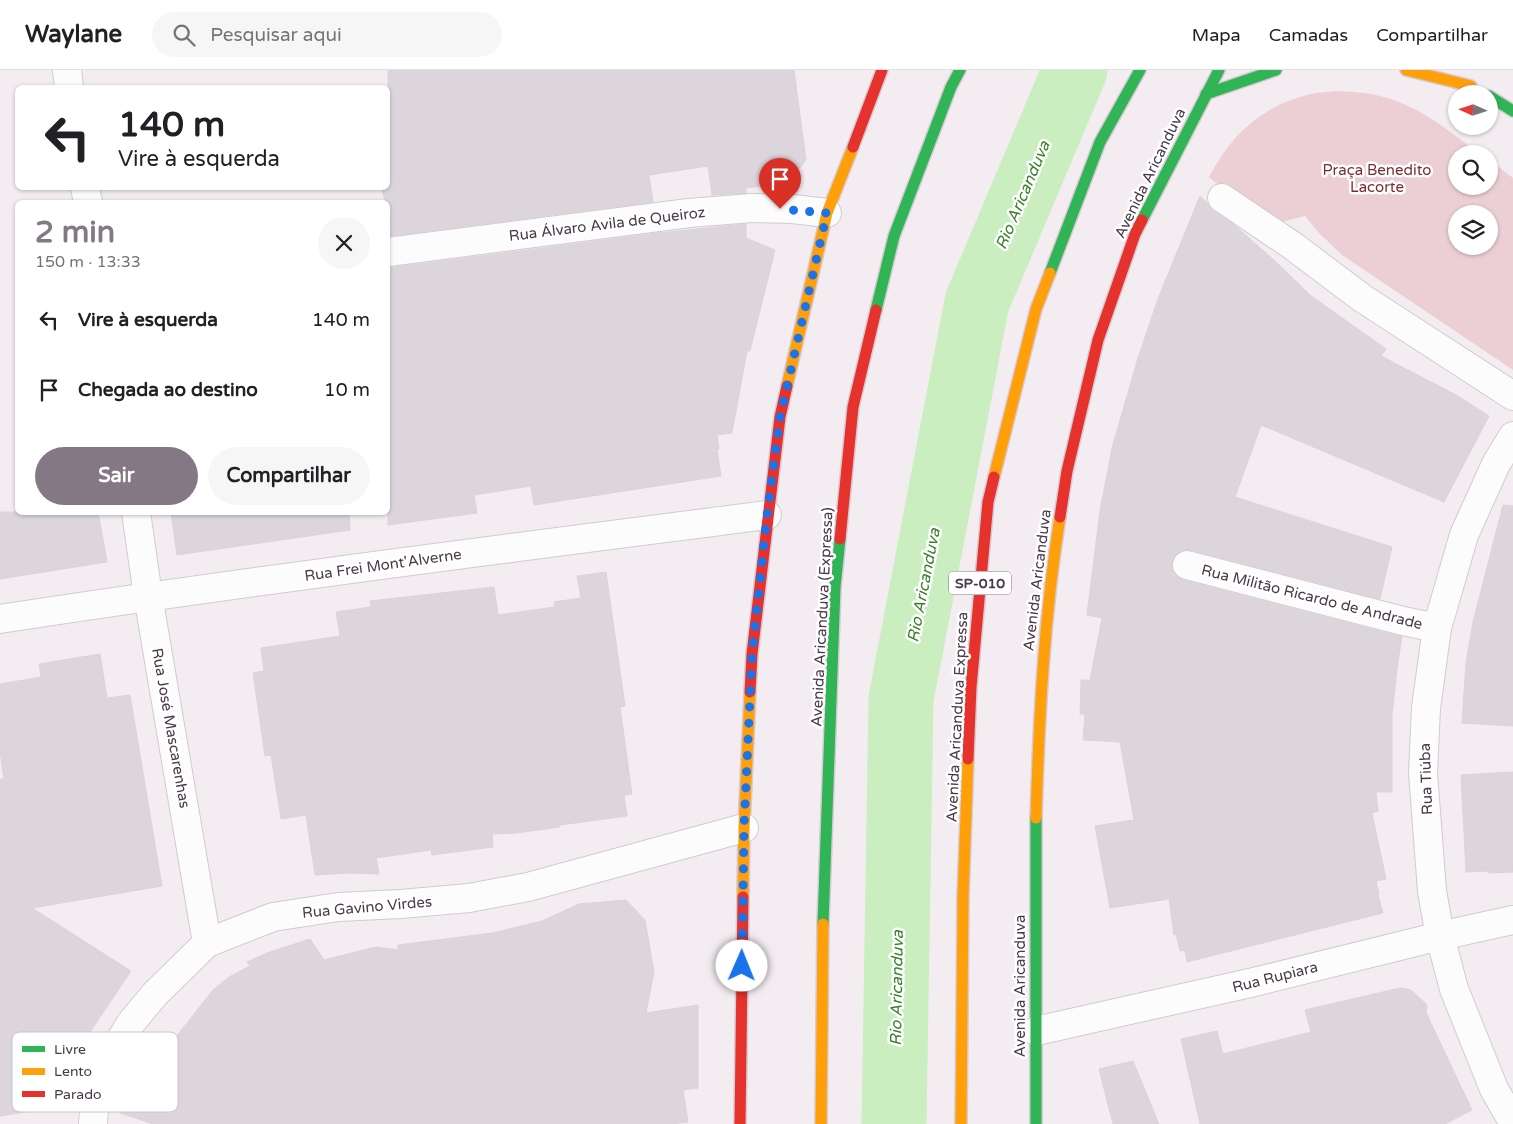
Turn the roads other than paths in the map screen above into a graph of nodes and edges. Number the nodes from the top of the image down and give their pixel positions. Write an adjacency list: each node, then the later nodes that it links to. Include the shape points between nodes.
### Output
1 (66, 70): 9 (street)
2 (882, 70): 16 (main road)
3 (960, 70): 34 (main road, Avenida Aricanduva (Expressa), via 894,236 853,407 835,587 824,883)
4 (1140, 70): 35 (main road, Avenida Aricanduva Expressa / SP-010, via 1100,142 1036,310 988,502 971,687 963,896)
5 (1220, 70): 12 (main road, Avenida Aricanduva)
6 (1276, 70): 12 (main road)
7 (1406, 70): 10 (main road)
8 (1449, 70): 11 (main road)
9 (68, 85)
10 (1467, 85)
11 (1470, 85)
12 (1206, 94): 30 (main road, Avenida Aricanduva, via 1135,234 1098,340 1067,471 1051,572 1042,677 1034,835)
13 (1498, 101): 14 (main road)
14 (1513, 110)
15 (1222, 198): 18 (street, via 1362,298)
16 (827, 213): 17 (street, Rua Álvaro Avila de Queiroz, via 752,208); 21 (main road, via 780,417)
17 (390, 252)
18 (1513, 396)
19 (1513, 436): 25 (street, Rua Tiúba, via 1496,464 1464,535)
20 (136, 515): 23 (street, Rua José Mascarenhas)
21 (767, 515): 23 (street, Rua Frei Mont'Alverne); 26 (main road, via 752,654)
22 (1187, 565): 25 (street, Rua Militão Ricardo de Andrade)
23 (148, 596): 24 (street, Rua Frei Mont'Alverne); 29 (street, Rua José Mascarenhas)
24 (0, 619)
25 (1437, 628): 28 (street, Rua Tiúba, via 1426,708 1423,773 1432,891)
26 (744, 828): 29 (street, Rua Gavino Virdes, via 528,888 468,898 338,907 273,917); 33 (main road)
27 (1513, 920): 28 (street, Rua Rupiara)
28 (1440, 936): 30 (street, Rua Rupiara); 32 (street, Rua Tiúba, via 1454,989 1494,1089)
29 (207, 943): 31 (street, Rua Gavino Virdes, via 155,994)
30 (1036, 1031): 36 (main road, Avenida Aricanduva)
31 (125, 1032)
32 (1513, 1122)
33 (740, 1124)
34 (821, 1124)
35 (961, 1124)
36 (1036, 1124)

